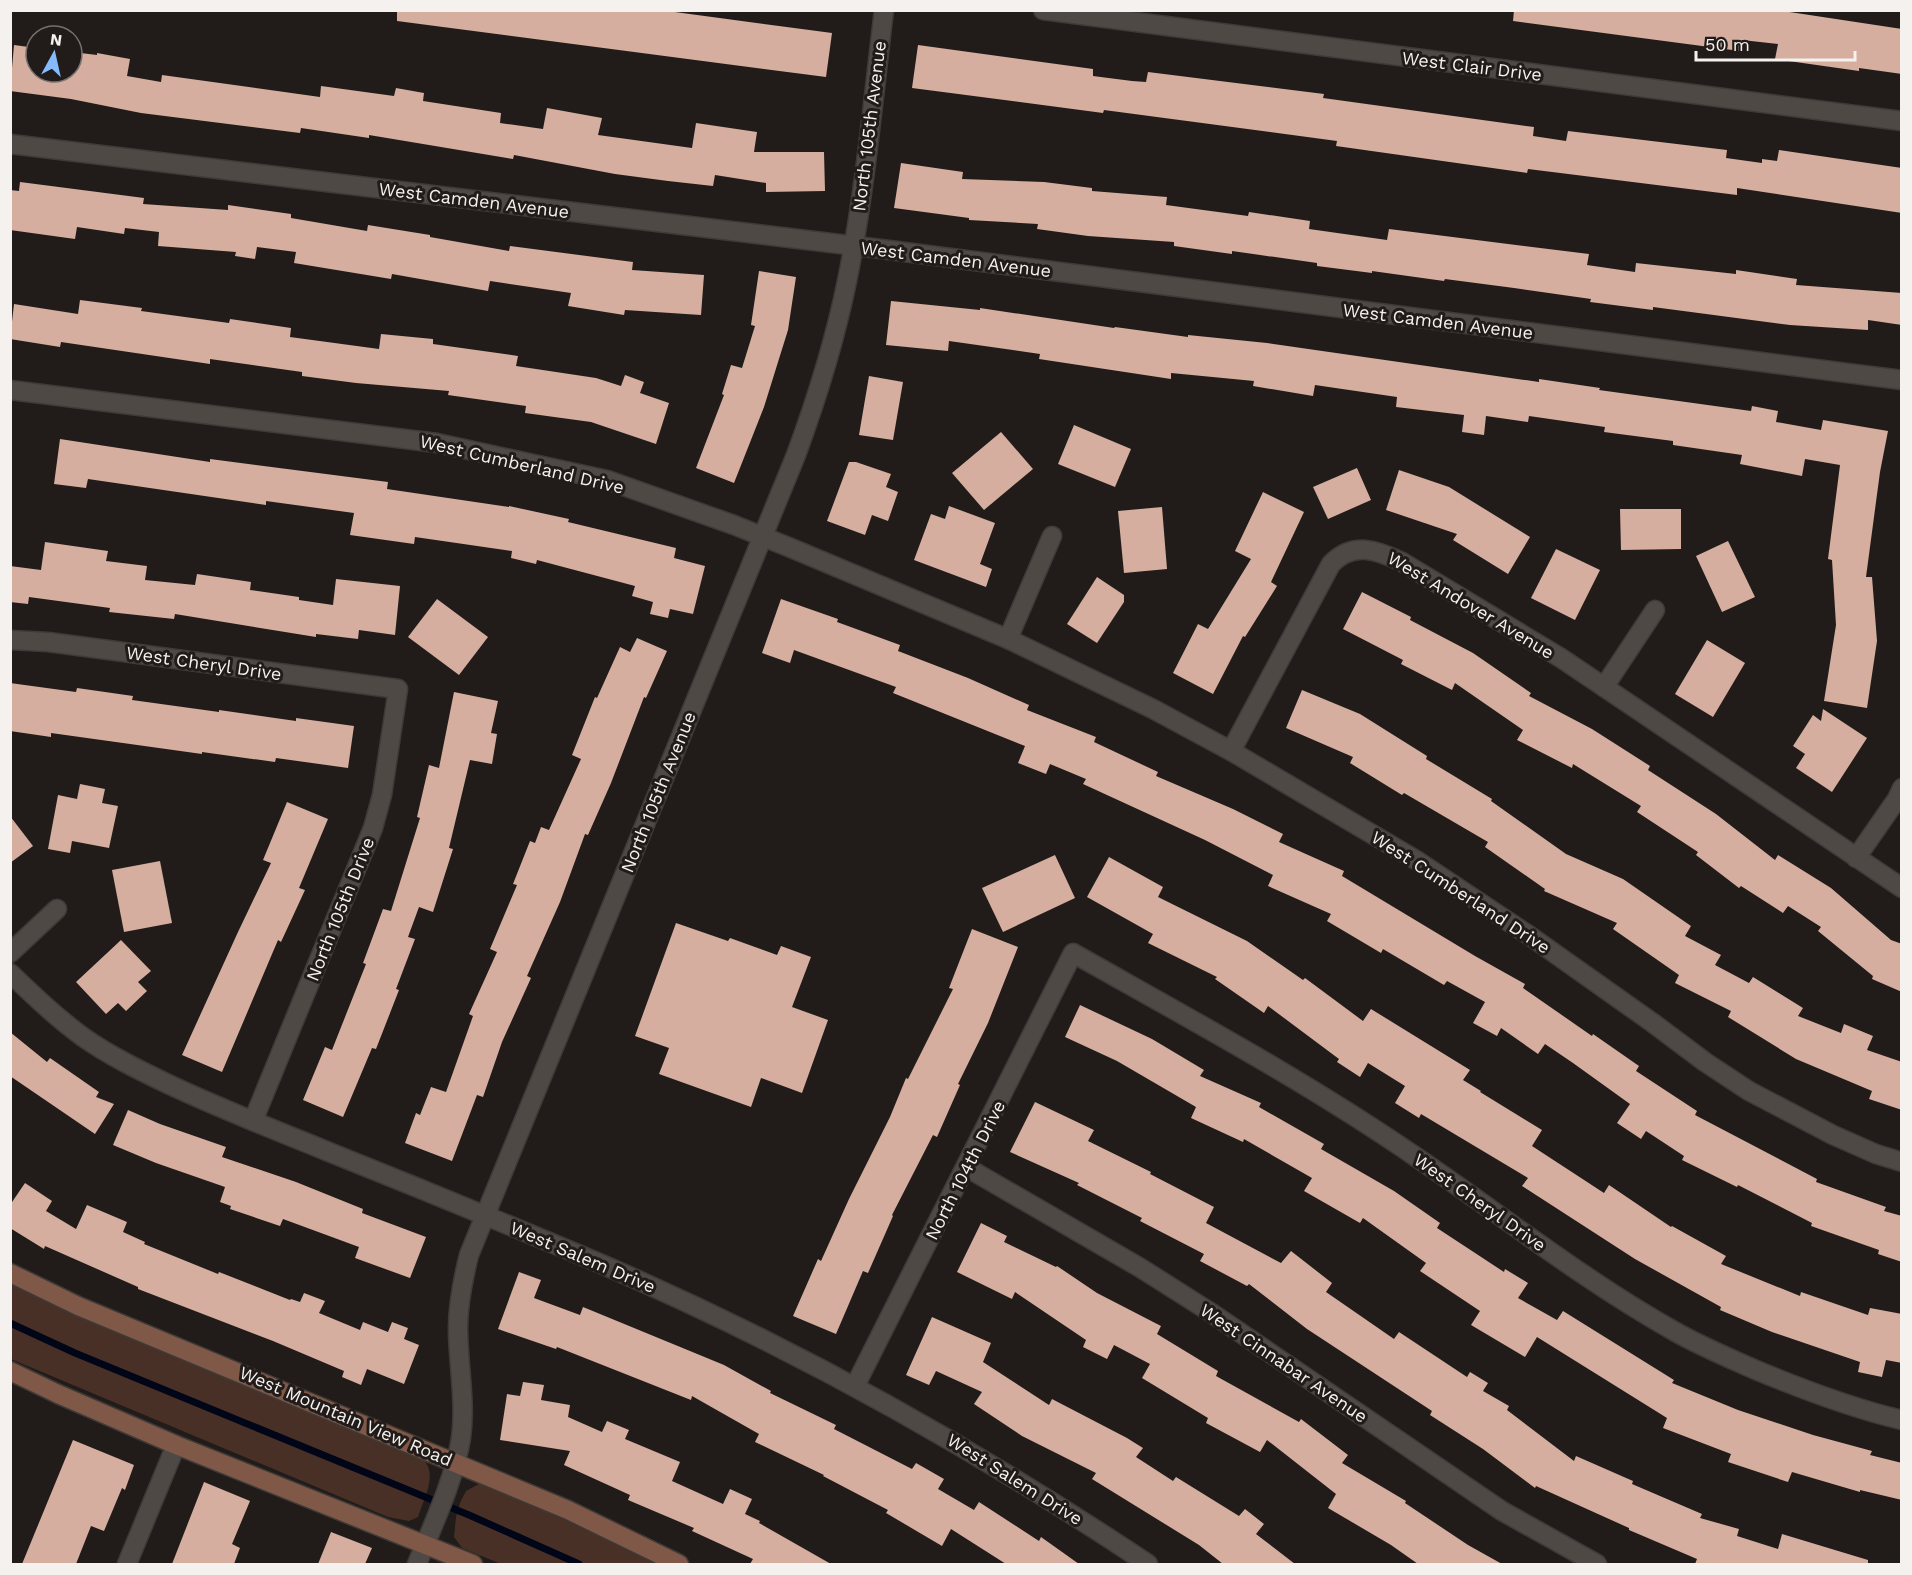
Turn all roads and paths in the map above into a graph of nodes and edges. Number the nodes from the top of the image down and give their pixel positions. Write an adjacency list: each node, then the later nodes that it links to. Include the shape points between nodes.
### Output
1 (885, 10): 5 (street, North 105th Avenue)
2 (1043, 10): 3 (street, West Clair Drive)
3 (1902, 122)
4 (10, 144): 5 (street, West Camden Avenue)
5 (853, 246): 6 (street, West Camden Avenue); 9 (street, North 105th Avenue, via 837,327 820,384)
6 (1902, 380)
7 (10, 390): 9 (street, West Cumberland Drive, via 437,443 607,480)
8 (1052, 536): 11 (street)
9 (763, 537): 11 (street, West Cumberland Drive); 26 (street, North 105th Avenue)
10 (1655, 610): 13 (street)
11 (1008, 639): 15 (street, West Cumberland Drive)
12 (10, 640): 14 (street, West Cheryl Drive)
13 (1604, 687): 15 (street, West Andover Avenue, via 1402,562 1379,550 1359,549 1340,554 1331,564); 17 (street, West Andover Avenue)
14 (398, 689): 23 (street, North 105th Drive, via 382,795 373,828)
15 (1231, 751): 24 (street, West Cumberland Drive, via 1416,860 1749,1091 1833,1135)
16 (1902, 788): 17 (street)
17 (1856, 858): 18 (street, West Andover Avenue)
18 (1902, 888)
19 (57, 909): 20 (street)
20 (10, 953)
21 (1073, 953): 25 (street, North 104th Drive); 30 (street, West Cheryl Drive, via 1329,1101 1614,1295 1676,1332 1802,1389)
22 (10, 973): 23 (street, West Salem Drive, via 47,1009 121,1061)
23 (253, 1120): 26 (street, West Salem Drive)
24 (1902, 1162)
25 (966, 1167): 29 (street, North 104th Drive); 39 (street, West Cinnabar Avenue, via 1139,1267 1502,1511)
26 (484, 1215): 29 (street, West Salem Drive, via 687,1302); 32 (street, North 105th Avenue, via 469,1255 459,1305 462,1416)
27 (10, 1273): 32 (street, West Mountain View Road, via 78,1306)
28 (10, 1371): 31 (street)
29 (855, 1386): 38 (street, West Salem Drive, via 960,1444)
30 (1902, 1420)
31 (177, 1445): 33 (street); 34 (street)
32 (456, 1462): 33 (street, North 105th Avenue); 37 (street, West Mountain View Road)
33 (425, 1545): 35 (street, North 105th Avenue); 36 (street)
34 (127, 1564)
35 (417, 1564)
36 (473, 1564)
37 (679, 1564)
38 (1148, 1564)
39 (1597, 1564)

